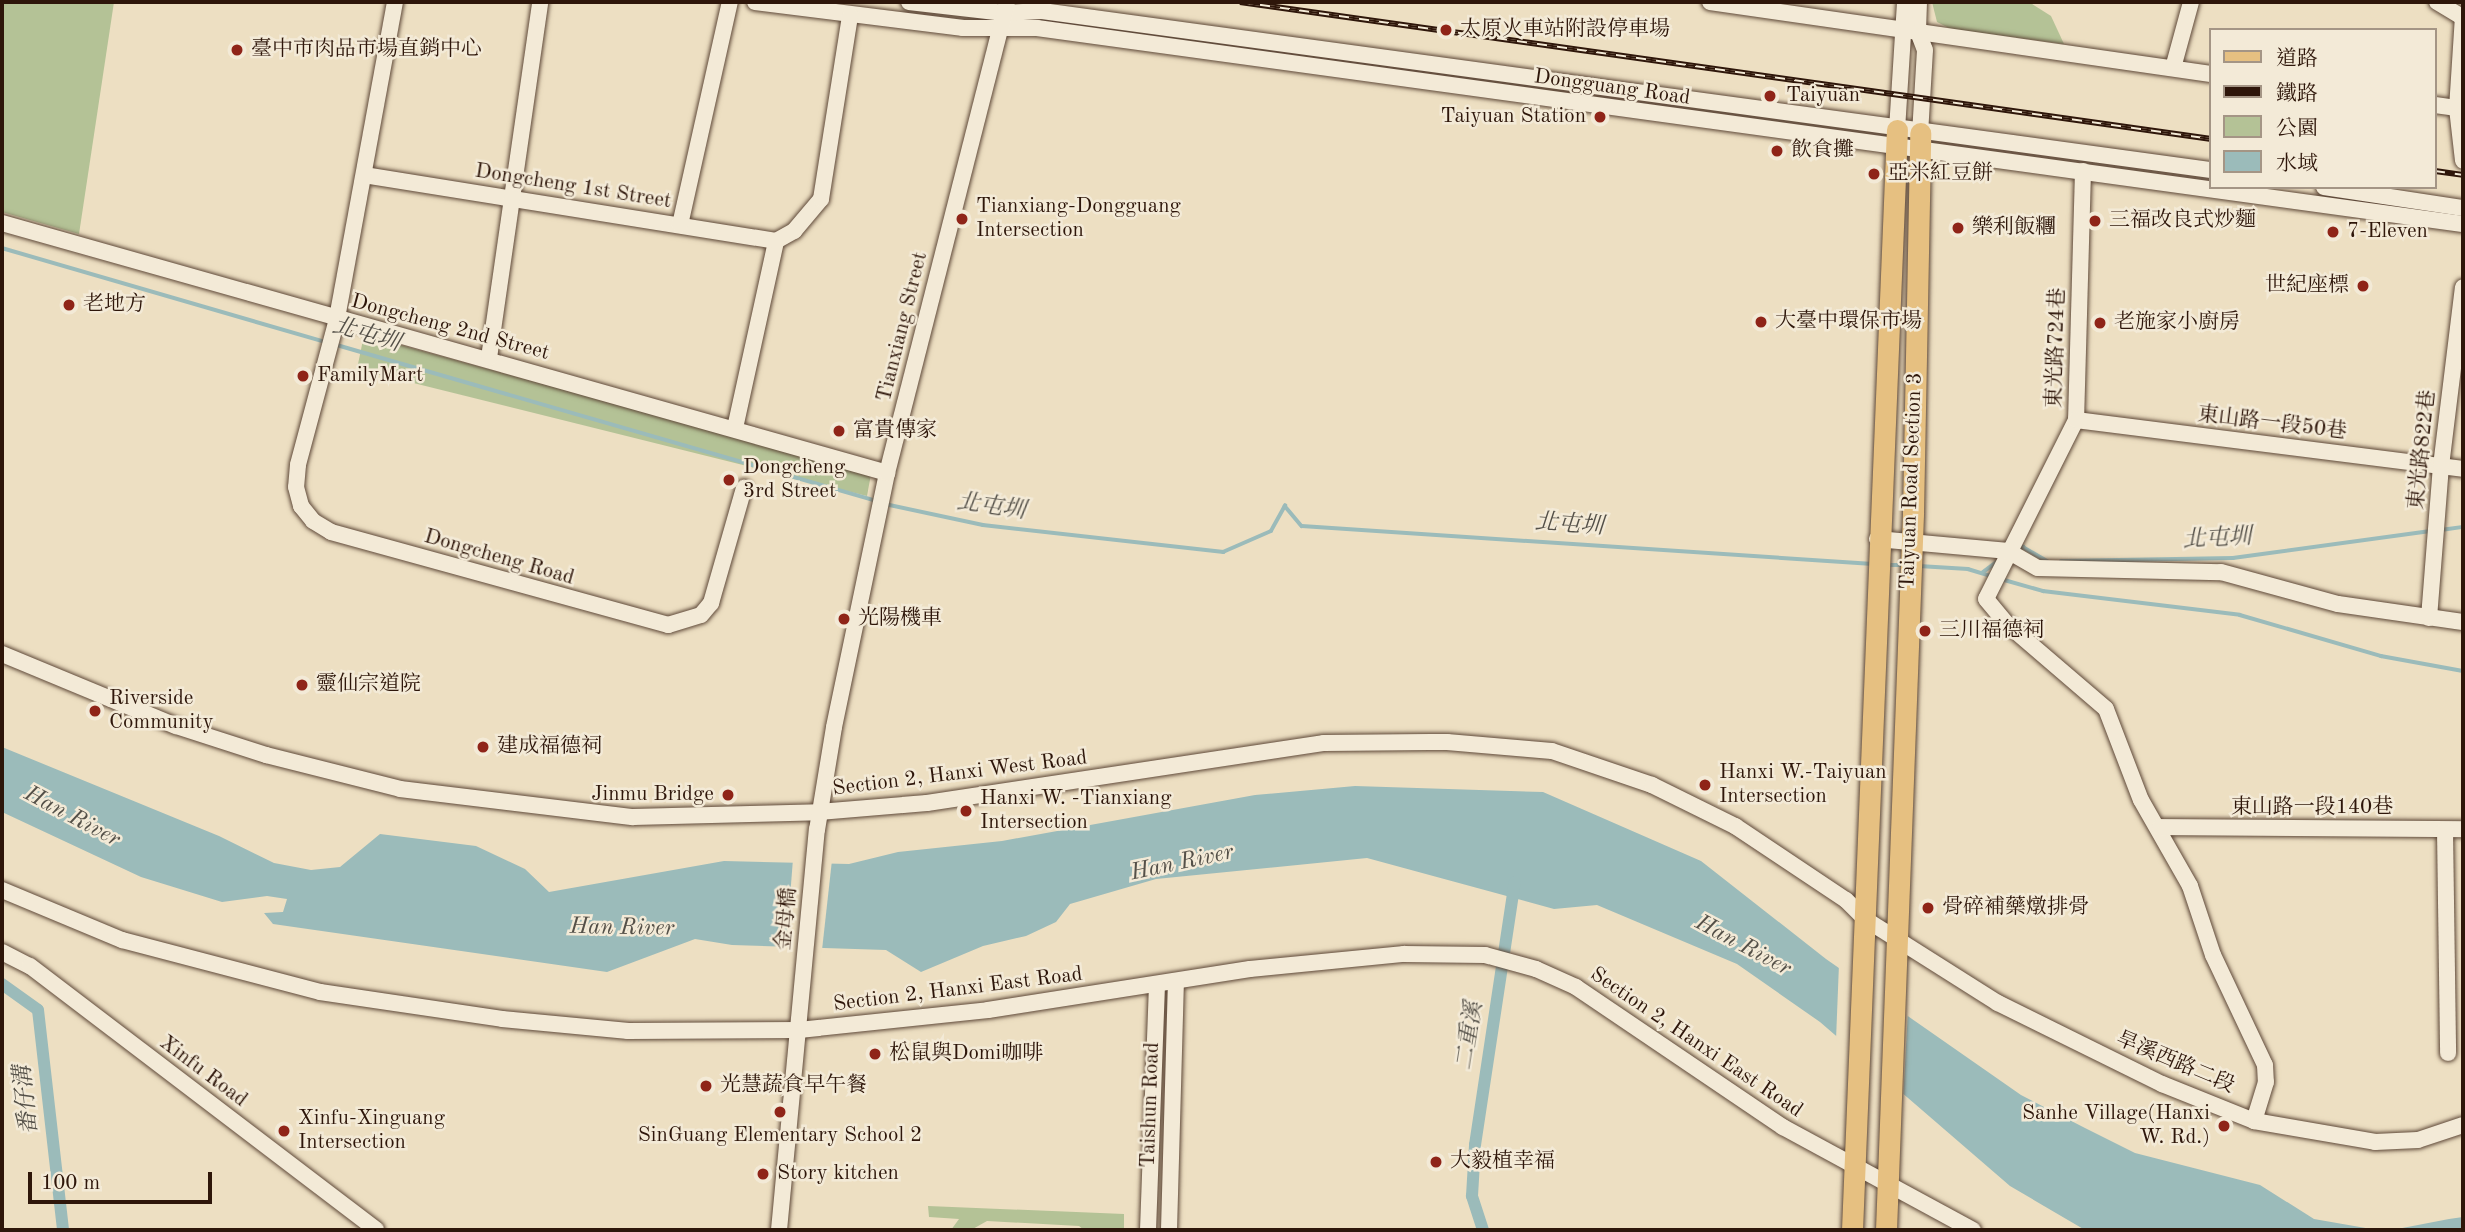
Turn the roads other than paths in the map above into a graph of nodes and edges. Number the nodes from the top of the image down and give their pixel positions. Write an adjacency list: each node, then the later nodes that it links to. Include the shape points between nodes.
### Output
1 (395, 2): 25 (street)
2 (540, 2): 29 (street)
3 (730, 2): 33 (street)
4 (755, 2): 12 (street, Dongguang Road)
5 (909, 2): 13 (street, Dongguang Road)
6 (1710, 2): 11 (street)
7 (1905, 2): 15 (street, Taiyuan Road Section 3)
8 (1919, 2): 15 (street, Taiyuan Road Section 3)
9 (2191, 2): 16 (street)
10 (2437, 2): 14 (street)
11 (1732, 3): 15 (street)
12 (850, 15): 13 (street, Dongguang Road); 34 (street, via 821,199 794,231)
13 (1003, 15): 20 (street, Dongguang Road, via 1042,11 1379,55); 42 (street, Tianxiang Street)
14 (2463, 17): 19 (street)
15 (1910, 31): 16 (street); 20 (street, Taiyuan Road Section 3); 21 (street, Taiyuan Road Section 3, via 1925,50)
16 (2173, 68): 17 (street)
17 (2210, 74)
18 (2437, 105): 19 (street)
19 (2460, 108): 22 (street)
20 (1896, 139): 21 (street, Dongguang Road); 44 (main road, Taiyuan Road Section 3)
21 (1920, 142): 23 (street, Dongguang Road); 24 (street, Dongguang Road); 45 (main road, Taiyuan Road Section 3)
22 (2463, 161)
23 (2210, 170)
24 (2083, 171): 26 (street, Dongguang Road); 38 (street, 東光路724巷)
25 (364, 175): 29 (street, Dongcheng 1st Street); 36 (street)
26 (2210, 189)
27 (2212, 189): 32 (street, Dongguang Road)
28 (2337, 189): 30 (street)
29 (511, 198): 33 (street, Dongcheng 1st Street); 37 (street)
30 (2463, 208)
31 (2, 223): 36 (street, Dongcheng 2nd Street)
32 (2463, 224)
33 (680, 225): 34 (street, Dongcheng 1st Street)
34 (776, 241): 39 (street)
35 (2463, 287): 40 (street, 東光路822巷)
36 (337, 319): 37 (street, Dongcheng 2nd Street); 43 (street, Dongcheng Road, via 296,487 301,506 331,533 668,625 701,615 710,603)
37 (489, 359): 39 (street, Dongcheng 2nd Street)
38 (2076, 420): 40 (street, 東山路一段50巷); 46 (street, 東光路724巷)
39 (735, 428): 42 (street, Dongcheng 2nd Street)
40 (2441, 467): 41 (street, 東山路一段50巷); 47 (street, 東光路822巷)
41 (2463, 469)
42 (887, 473): 50 (street, Tianxiang Street)
43 (744, 488)
44 (1877, 539): 45 (street); 56 (main road, Taiyuan Road Section 3)
45 (1912, 542): 46 (street); 57 (main road, Taiyuan Road Section 3)
46 (2008, 551): 47 (street, via 2038,568 2221,572 2338,604); 51 (street, 東光路724巷, via 1986,599 2007,624 2106,709 2141,800)
47 (2429, 618): 48 (street)
48 (2463, 622)
49 (2, 653): 50 (street, Section 2, Hanxi West Road, via 176,726 266,755 400,789 633,817)
50 (819, 812): 54 (street, Tianxiang Street); 56 (street, Section 2, Hanxi West Road, via 927,803 1324,743 1521,746 1607,767 1735,826 1846,900)
51 (2160, 828): 52 (street, 東山路一段140巷); 63 (street, via 2265,1065 2266,1082)
52 (2445, 830): 53 (street, 東山路一段140巷); 62 (street)
53 (2463, 830)
54 (817, 831): 61 (street, 金母橋)
55 (2, 890): 61 (street, Section 2, Hanxi East Road, via 122,940 320,992 502,1019 628,1031)
56 (1865, 929): 57 (street, Section 2, Hanxi West Road); 65 (main road, Taiyuan Road Section 3)
57 (1895, 937): 63 (street, 旱溪西路二段, via 2053,1033); 66 (main road, Taiyuan Road Section 3)
58 (2, 953): 67 (street, Xinfu Road, via 30,967)
59 (1176, 982): 60 (street, Section 2, Hanxi East Road); 65 (street, Section 2, Hanxi East Road, via 1251,969 1404,954 1485,955 1536,969 1636,1024 1783,1127); 70 (street, Taishun Road)
60 (1157, 985): 61 (street, Section 2, Hanxi East Road, via 988,1010); 69 (street, Taishun Road)
61 (799, 1030): 68 (street, 金母橋)
62 (2448, 1053)
63 (2254, 1121): 64 (street, 旱溪西路二段, via 2383,1142 2418,1140)
64 (2463, 1125)
65 (1854, 1169): 66 (street, Section 2, Hanxi East Road); 71 (main road)
66 (1884, 1179): 72 (main road); 73 (street, Section 2, Hanxi East Road)
67 (376, 1230)
68 (779, 1230)
69 (1148, 1230)
70 (1169, 1230)
71 (1852, 1230)
72 (1886, 1230)
73 (1973, 1230)

